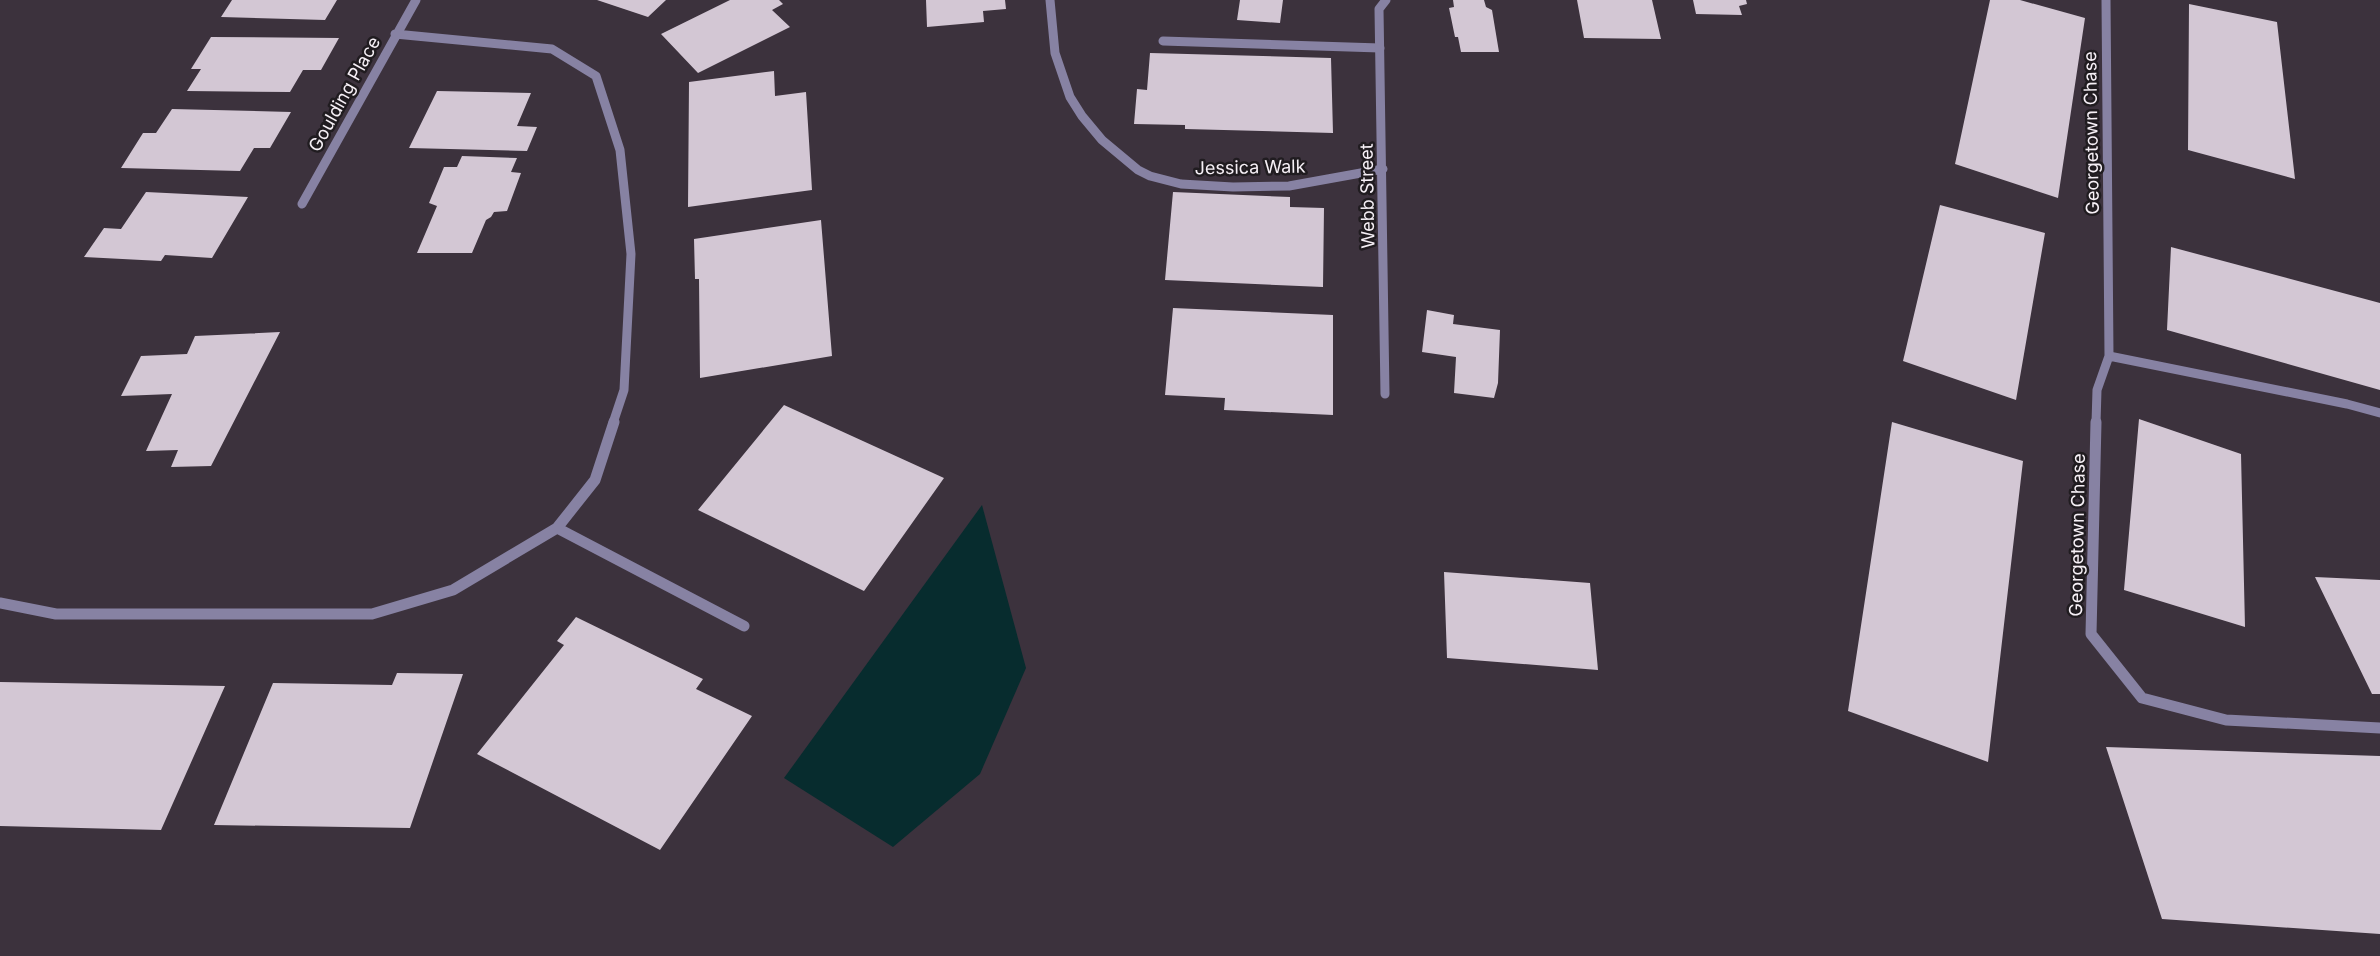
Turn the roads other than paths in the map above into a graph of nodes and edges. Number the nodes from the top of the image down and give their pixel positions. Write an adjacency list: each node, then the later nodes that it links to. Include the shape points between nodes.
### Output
1 (416, 0): 5 (street, Goulding Place)
2 (1050, 0): 8 (street, Jessica Walk, via 1055,53 1070,96 1102,140 1138,170 1181,184 1233,187 1289,186)
3 (1386, 0): 7 (street, Webb Street, via 1379,10)
4 (2106, 0): 10 (street, Georgetown Chase)
5 (396, 34): 9 (street, Goulding Place); 13 (street, via 552,49 596,76 620,150 631,254 624,390 595,480)
6 (1163, 41): 7 (street)
7 (1380, 48): 8 (street, Webb Street)
8 (1383, 169): 11 (street, Webb Street)
9 (302, 204)
10 (2109, 356): 12 (street); 16 (street, Georgetown Chase, via 2097,390 2091,634 2142,698 2226,720)
11 (1385, 394)
12 (2380, 413)
13 (557, 528): 14 (street, via 453,590 372,614 56,614); 15 (street)
14 (0, 604)
15 (744, 626)
16 (2380, 728)

